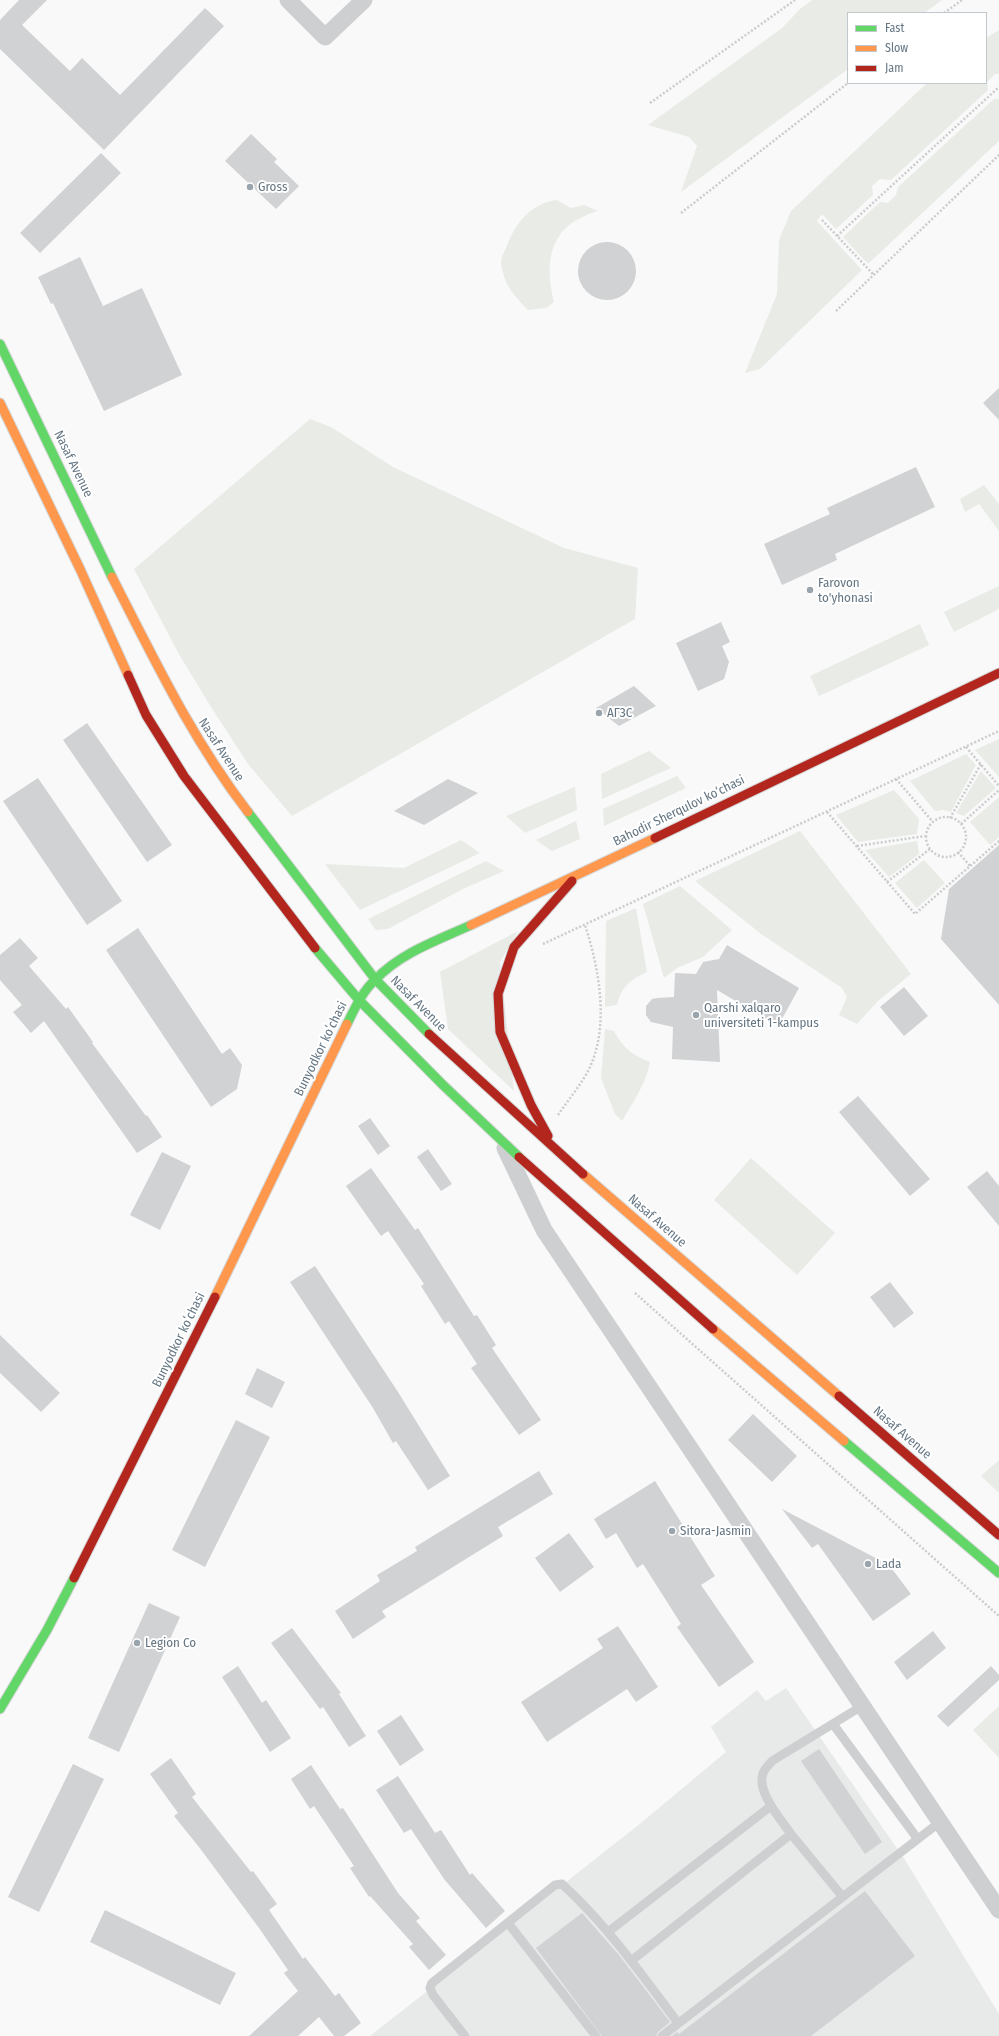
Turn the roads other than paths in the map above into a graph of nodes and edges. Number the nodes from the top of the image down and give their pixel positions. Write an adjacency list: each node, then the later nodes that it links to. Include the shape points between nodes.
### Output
1 (288, 0): 2 (street, via 325,37)
2 (364, 0)
3 (0, 344): 7 (main road, Nasaf Avenue, via 105,563 176,703 238,799)
4 (0, 403): 8 (main road, via 80,569 146,715 184,776 319,953)
5 (999, 673): 6 (main road, Bahodir Sherqulov ko‘chasi)
6 (578, 875): 7 (main road, Bahodir Sherqulov ko‘chasi, via 406,955); 10 (main road, via 514,947 498,994 500,1032 531,1105)
7 (375, 979): 8 (main road, Bunyodkor koʻchasi); 10 (main road, Nasaf Avenue, via 434,1040)
8 (359, 1000): 9 (main road); 14 (main road, Bunyodkor koʻchasi, via 145,1438 47,1630)
9 (502, 1142): 12 (main road, via 659,1283); 13 (street, via 544,1230)
10 (558, 1152): 11 (main road, Nasaf Avenue)
11 (999, 1535)
12 (999, 1573)
13 (862, 1706): 15 (lane); 17 (street)
14 (0, 1709)
15 (833, 1724): 16 (lane, via 772,1761 764,1771 762,1784); 19 (lane)
16 (771, 1806): 18 (lane); 23 (lane)
17 (940, 1822): 19 (lane); 21 (street)
18 (791, 1834): 20 (lane); 24 (lane)
19 (917, 1838): 20 (lane)
20 (842, 1896): 25 (lane)
21 (999, 1910)
22 (508, 1922): 23 (lane, via 555,1886 562,1884); 26 (lane, via 432,1983 430,1988); 27 (lane)
23 (608, 1932): 24 (lane)
24 (631, 1961): 25 (lane)
25 (678, 2023): 28 (lane)
26 (465, 2036)
27 (596, 2036)
28 (662, 2036)

